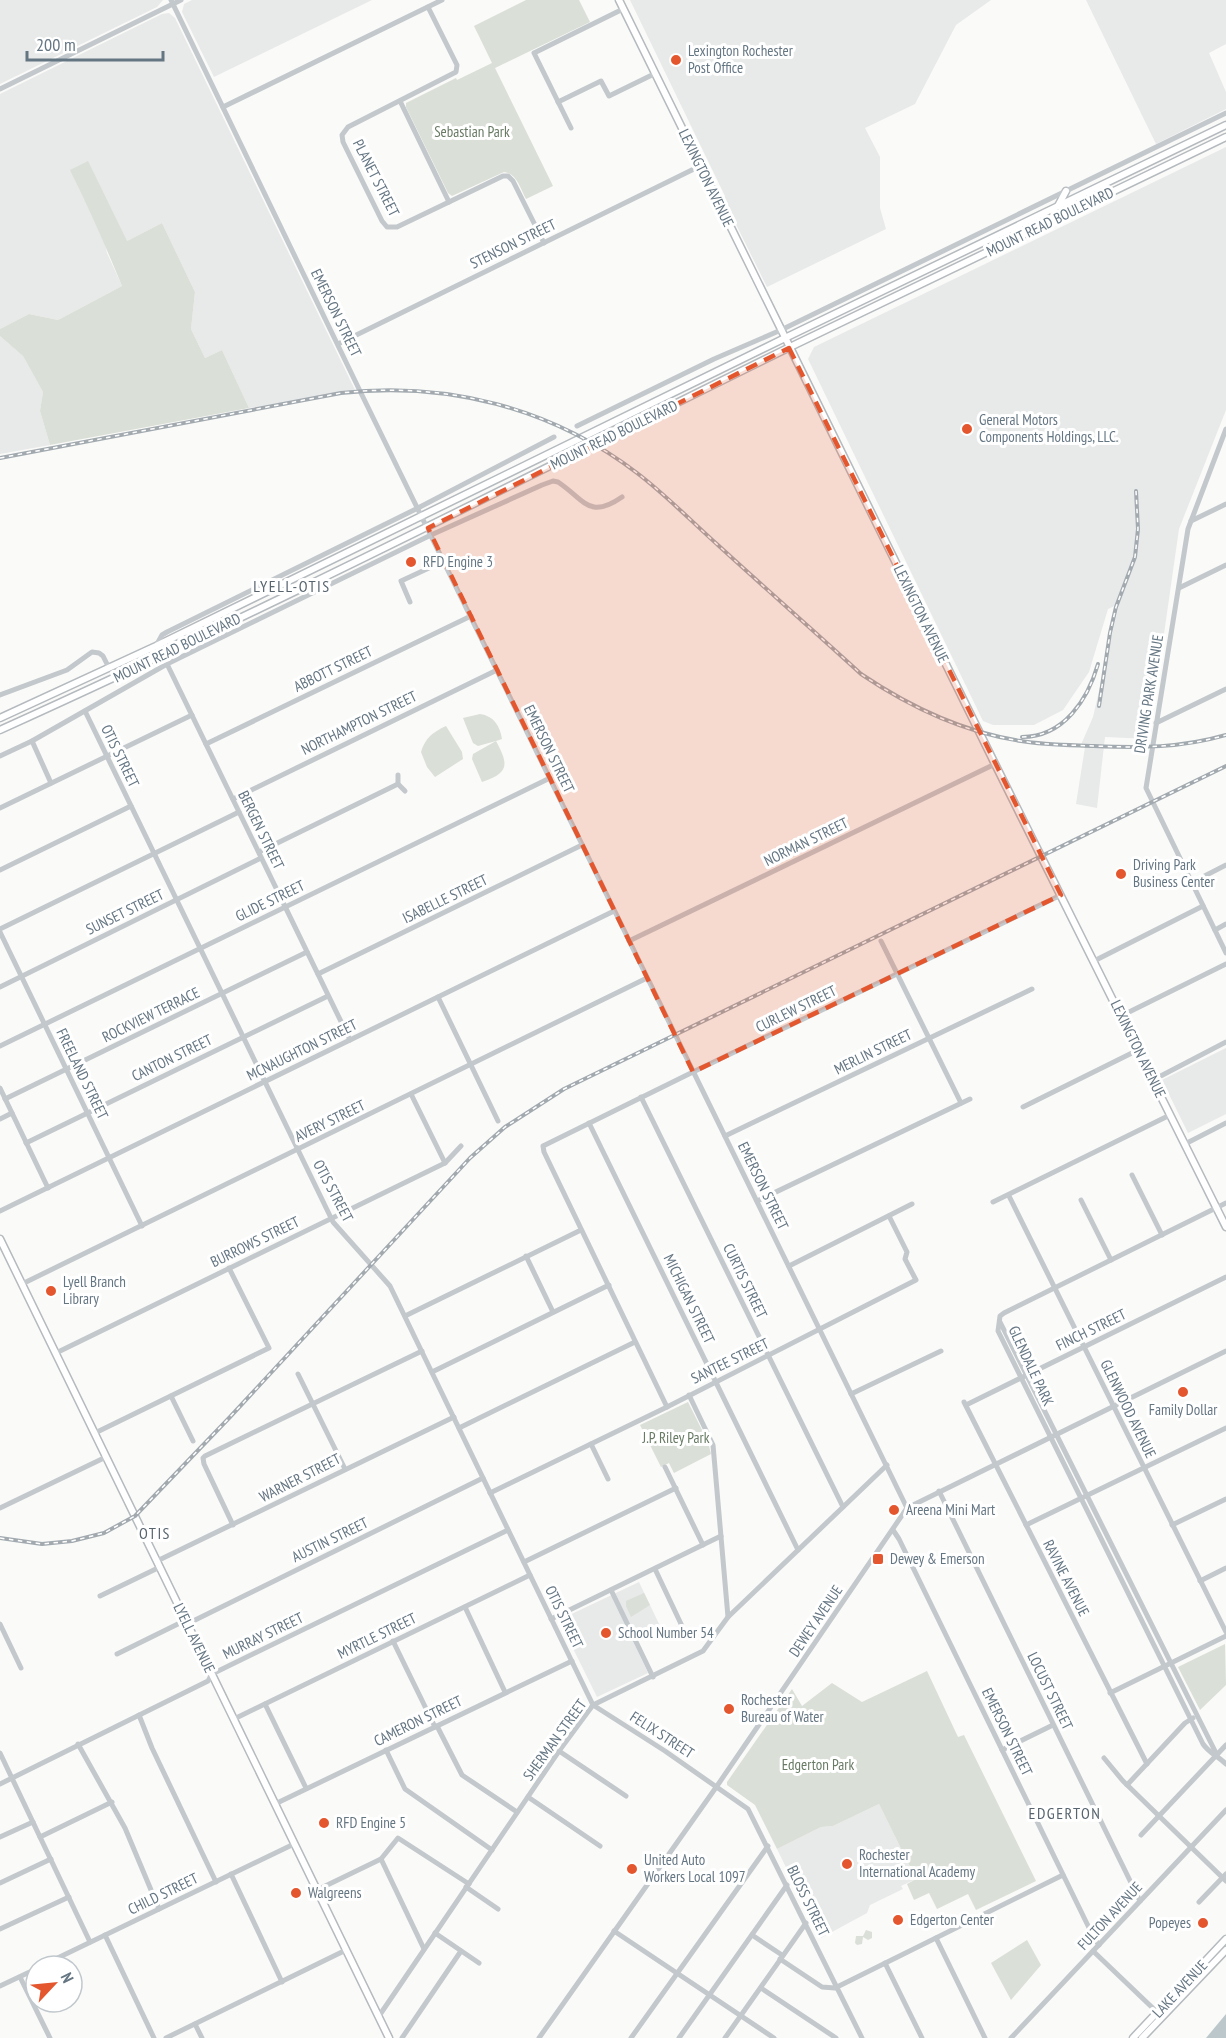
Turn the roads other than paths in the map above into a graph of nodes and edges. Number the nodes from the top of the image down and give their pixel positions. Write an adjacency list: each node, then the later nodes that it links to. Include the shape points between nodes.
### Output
1 (181, 0): 4 (street)
2 (442, 0): 5 (street)
3 (619, 0): 6 (main road, LEXINGTON AVENUE)
4 (172, 2): 8 (street); 11 (street, EMERSON STREET)
5 (428, 7): 9 (street, PLANET STREET, via 457,70); 11 (street)
6 (623, 9): 7 (main road, LEXINGTON AVENUE); 10 (street, via 534,53)
7 (654, 74): 10 (street, via 609,96 601,81); 16 (main road, LEXINGTON AVENUE)
8 (0, 89)
9 (400, 101): 18 (street); 18 (street, PLANET STREET, via 348,127 342,135 343,142 387,227 393,228)
10 (558, 102): 14 (street)
11 (223, 107): 23 (street, EMERSON STREET)
12 (1226, 113): 17 (street, MOUNT READ BOULEVARD)
13 (1226, 125): 19 (main road, MOUNT READ BOULEVARD)
14 (571, 128)
15 (1226, 137): 24 (main road, MOUNT READ BOULEVARD)
16 (700, 166): 20 (street, STENSON STREET); 21 (main road, LEXINGTON AVENUE)
17 (1066, 191): 19 (main road); 21 (street, MOUNT READ BOULEVARD)
18 (449, 202): 20 (street, PLANET STREET, via 503,176 510,177)
19 (1058, 206): 22 (main road, MOUNT READ BOULEVARD)
20 (544, 243): 23 (street, STENSON STREET)
21 (781, 330): 22 (main road, LEXINGTON AVENUE); 25 (street, MOUNT READ BOULEVARD)
22 (785, 338): 24 (main road, LEXINGTON AVENUE); 26 (main road, MOUNT READ BOULEVARD)
23 (338, 344): 32 (street, EMERSON STREET)
24 (789, 348): 35 (main road, MOUNT READ BOULEVARD); 59 (main road, LEXINGTON AVENUE)
25 (736, 349): 26 (street); 27 (street, MOUNT READ BOULEVARD)
26 (732, 364): 33 (main road, MOUNT READ BOULEVARD)
27 (577, 426)
28 (1226, 429): 34 (street, DRIVING PARK AVENUE)
29 (554, 437): 32 (street, MOUNT READ BOULEVARD)
30 (622, 497): 36 (street, MOUNT READ BOULEVARD, via 603,508 592,507 558,482 548,482)
31 (1226, 504): 34 (street)
32 (418, 508): 33 (street, EMERSON STREET); 42 (street, MOUNT READ BOULEVARD, via 167,632)
33 (422, 516): 35 (street, EMERSON STREET); 42 (main road, MOUNT READ BOULEVARD)
34 (1191, 521): 39 (street, DRIVING PARK AVENUE)
35 (428, 528): 36 (street, EMERSON STREET); 45 (main road, MOUNT READ BOULEVARD)
36 (431, 535): 37 (street, EMERSON STREET); 43 (street, MOUNT READ BOULEVARD)
37 (444, 561): 40 (street, via 400,581); 41 (street, EMERSON STREET)
38 (1226, 566): 39 (street)
39 (1179, 588): 53 (street, DRIVING PARK AVENUE)
40 (410, 603)
41 (471, 616): 46 (street, EMERSON STREET); 56 (street, ABBOTT STREET)
42 (156, 646): 44 (main road, MOUNT READ BOULEVARD)
43 (167, 664): 50 (street, MOUNT READ BOULEVARD); 51 (street, BERGEN STREET)
44 (109, 669): 45 (main road); 47 (main road); 49 (street, via 103,656 92,652 62,672); 52 (main road, MOUNT READ BOULEVARD)
45 (132, 670): 47 (main road, MOUNT READ BOULEVARD)
46 (497, 670): 61 (street, EMERSON STREET); 65 (street, NORTHAMPTON STREET)
47 (96, 687): 54 (main road, MOUNT READ BOULEVARD)
48 (1226, 689): 53 (street)
49 (0, 695)
50 (84, 711): 55 (street, MOUNT READ BOULEVARD); 58 (street, OTIS STREET)
51 (192, 715): 56 (street, BERGEN STREET); 58 (street)
52 (0, 718)
53 (1156, 723): 74 (street, DRIVING PARK AVENUE, via 1147,792)
54 (0, 730)
55 (32, 741): 57 (street, MOUNT READ BOULEVARD); 62 (street)
56 (206, 744): 65 (street, BERGEN STREET)
57 (0, 756)
58 (107, 757): 62 (street); 66 (street, OTIS STREET)
59 (994, 764): 75 (main road, LEXINGTON AVENUE); 83 (street, NORMAN STREET)
60 (398, 775): 63 (street)
61 (549, 778): 69 (street, EMERSON STREET); 78 (street, GLIDE STREET)
62 (51, 783): 67 (street)
63 (398, 784): 64 (street); 71 (street, SUNSET STREET)
64 (405, 791)
65 (233, 799): 68 (street, BERGEN STREET)
66 (131, 806): 70 (street, OTIS STREET); 73 (street)
67 (0, 808)
68 (239, 812): 70 (street); 71 (street, BERGEN STREET)
69 (582, 845): 79 (street, EMERSON STREET); 90 (street, ISABELLE STREET)
70 (154, 853): 76 (street, OTIS STREET); 82 (street)
71 (260, 855): 76 (street, SUNSET STREET); 78 (street, BERGEN STREET)
72 (1226, 865): 74 (street)
73 (0, 870)
74 (1191, 883): 77 (street, DRIVING PARK AVENUE)
75 (1061, 896): 88 (main road, LEXINGTON AVENUE); 91 (street, CURLEW STREET)
76 (177, 900): 85 (street, OTIS STREET); 92 (street, SUNSET STREET)
77 (1203, 906): 81 (street, DRIVING PARK AVENUE); 88 (street)
78 (285, 907): 85 (street, GLIDE STREET); 86 (street, BERGEN STREET)
79 (614, 911): 83 (street, EMERSON STREET); 98 (street, MCNAUGHTON STREET)
80 (1226, 924): 81 (street)
81 (1215, 930): 87 (street, DRIVING PARK AVENUE)
82 (0, 931): 92 (street, FREELAND STREET)
83 (629, 941): 93 (street, EMERSON STREET)
84 (881, 942): 91 (street)
85 (200, 948): 96 (street, OTIS STREET); 100 (street, GLIDE STREET)
86 (307, 952): 90 (street, BERGEN STREET); 96 (street, ROCKVIEW TERRACE)
87 (1226, 953)
88 (1094, 961): 99 (main road, LEXINGTON AVENUE)
89 (1226, 964): 99 (street)
90 (318, 974): 97 (street, BERGEN STREET)
91 (897, 974): 102 (street); 109 (street, CURLEW STREET)
92 (21, 976): 94 (street, SUNSET STREET); 100 (street, FREELAND STREET)
93 (647, 978): 107 (street, AVERY STREET); 109 (street, EMERSON STREET)
94 (0, 987)
95 (1032, 989): 102 (street, MERLIN STREET)
96 (222, 993): 101 (street, OTIS STREET); 108 (street, ROCKVIEW TERRACE)
97 (328, 996): 101 (street, CANTON STREET); 103 (street, BERGEN STREET)
98 (438, 997): 103 (street, MCNAUGHTON STREET); 107 (street)
99 (1121, 1016): 106 (main road, LEXINGTON AVENUE)
100 (45, 1024): 105 (street, GLIDE STREET); 108 (street, FREELAND STREET)
101 (243, 1037): 111 (street, OTIS STREET); 120 (street, CANTON STREET)
102 (929, 1038): 117 (street); 126 (street, MERLIN STREET)
103 (350, 1040): 111 (street, MCNAUGHTON STREET)
104 (1226, 1042): 110 (street)
105 (0, 1046)
106 (1138, 1050): 110 (main road, LEXINGTON AVENUE); 118 (street)
107 (471, 1064): 113 (street, AVERY STREET); 123 (street)
108 (66, 1069): 115 (street, ROCKVIEW TERRACE); 120 (street, FREELAND STREET)
109 (693, 1072): 114 (street, CURLEW STREET); 126 (street, EMERSON STREET)
110 (1153, 1080): 121 (main road, LEXINGTON AVENUE)
111 (265, 1082): 130 (street, OTIS STREET); 131 (street, MCNAUGHTON STREET)
112 (0, 1088): 115 (street)
113 (411, 1094): 130 (street, AVERY STREET); 132 (street)
114 (641, 1097): 124 (street, CURLEW STREET); 167 (street, CURTIS STREET)
115 (5, 1099): 119 (street)
116 (970, 1099): 117 (street)
117 (961, 1103): 137 (street)
118 (1023, 1107)
119 (12, 1113): 122 (street); 127 (street)
120 (87, 1113): 127 (street, CANTON STREET); 131 (street, FREELAND STREET)
121 (1170, 1115): 128 (main road, LEXINGTON AVENUE); 135 (street)
122 (0, 1119)
123 (498, 1121)
124 (589, 1123): 147 (street, CURLEW STREET, via 543,1146); 171 (street, MICHIGAN STREET)
125 (1226, 1123): 128 (street)
126 (725, 1136): 137 (street, EMERSON STREET)
127 (26, 1143): 134 (street)
128 (1185, 1144): 141 (main road, LEXINGTON AVENUE)
129 (461, 1146): 132 (street, BURROWS STREET)
130 (298, 1150): 144 (street, OTIS STREET); 145 (street, AVERY STREET)
131 (109, 1158): 134 (street, MCNAUGHTON STREET); 145 (street, FREELAND STREET)
132 (445, 1163): 144 (street, BURROWS STREET)
133 (1132, 1175): 148 (street)
134 (48, 1188): 142 (street, MCNAUGHTON STREET)
135 (1009, 1196): 138 (street); 157 (street, GLENWOOD AVENUE)
136 (1081, 1200): 151 (street)
137 (757, 1201): 152 (street, EMERSON STREET)
138 (993, 1202)
139 (1226, 1203): 141 (street)
140 (912, 1204): 143 (street)
141 (1217, 1208): 146 (main road, LEXINGTON AVENUE); 148 (street)
142 (0, 1211)
143 (889, 1216): 152 (street); 160 (street, SANTEE STREET, via 916,1280)
144 (331, 1218): 153 (street, BURROWS STREET); 159 (street, OTIS STREET, via 386,1280)
145 (142, 1226): 155 (street, AVERY STREET)
146 (1226, 1227)
147 (581, 1230): 150 (street); 156 (street)
148 (1162, 1235): 151 (street)
149 (0, 1239): 155 (main road, LYELL AVENUE)
150 (526, 1256): 158 (street); 159 (street)
151 (1111, 1260): 157 (street)
152 (789, 1266): 160 (street, EMERSON STREET)
153 (229, 1268): 166 (street, BURROWS STREET); 174 (street, via 268,1348)
154 (1226, 1277): 162 (street, FINCH STREET)
155 (22, 1284): 166 (main road, LYELL AVENUE)
156 (609, 1286): 158 (street); 161 (street)
157 (1054, 1288): 162 (street, GLENWOOD AVENUE); 170 (street, GLENDALE PARK, via 1004,1313 1000,1321 998,1332)
158 (553, 1312): 168 (street)
159 (405, 1316): 164 (street, OTIS STREET)
160 (820, 1330): 167 (street, SANTEE STREET); 172 (street, EMERSON STREET)
161 (635, 1341): 178 (street); 180 (street)
162 (1084, 1347): 170 (street, FINCH STREET); 177 (street, GLENWOOD AVENUE)
163 (941, 1350): 172 (street)
164 (422, 1351): 168 (street, OTIS STREET); 176 (street)
165 (1226, 1351): 177 (street, DEWEY AVENUE)
166 (56, 1353): 182 (main road, LYELL AVENUE)
167 (768, 1356): 171 (street, SANTEE STREET); 199 (street, CURTIS STREET)
168 (432, 1372): 179 (street, OTIS STREET)
169 (298, 1374): 176 (street)
170 (1024, 1376): 175 (street, FINCH STREET); 183 (street, GLENDALE PARK)
171 (716, 1381): 173 (street, SANTEE STREET); 209 (street, MICHIGAN STREET)
172 (851, 1394): 188 (street, EMERSON STREET)
173 (689, 1395): 178 (street, SANTEE STREET); 207 (street, via 713,1445)
174 (171, 1396): 182 (street); 184 (street)
175 (965, 1403): 187 (street, RAVINE AVENUE)
176 (313, 1404): 191 (street); 202 (street, via 204,1457)
177 (1113, 1406): 183 (street, DEWEY AVENUE); 190 (street, GLENWOOD AVENUE)
178 (667, 1407): 185 (street, SANTEE STREET)
179 (454, 1417): 180 (street, OTIS STREET); 191 (street, WARNER STREET)
180 (459, 1428): 192 (street, OTIS STREET)
181 (1226, 1428): 190 (street)
182 (94, 1433): 186 (main road, LYELL AVENUE)
183 (1053, 1436): 187 (street, DEWEY AVENUE); 197 (street, GLENDALE PARK)
184 (193, 1441)
185 (591, 1444): 193 (street); 196 (street, SANTEE STREET)
186 (106, 1457): 200 (street); 211 (main road, LYELL AVENUE)
187 (995, 1464): 195 (street, DEWEY AVENUE); 203 (street, RAVINE AVENUE)
188 (887, 1465): 199 (street, SHERMAN STREET); 201 (street, EMERSON STREET)
189 (665, 1467): 194 (street)
190 (1144, 1468): 197 (street); 204 (street, GLENWOOD AVENUE)
191 (345, 1469): 202 (street, WARNER STREET)
192 (483, 1478): 196 (street, OTIS STREET); 221 (street, AUSTIN STREET)
193 (608, 1479)
194 (676, 1488): 208 (street); 210 (street)
195 (939, 1491): 201 (street, DEWEY AVENUE); 239 (street, LOCUST STREET)
196 (490, 1493): 205 (street, OTIS STREET)
197 (1084, 1497): 203 (street); 228 (street, GLENDALE PARK)
198 (1226, 1499): 204 (street)
199 (843, 1507): 209 (street, SHERMAN STREET)
200 (0, 1508)
201 (908, 1508): 206 (street, DEWEY AVENUE)
202 (233, 1525): 211 (street, WARNER STREET)
203 (1026, 1525): 233 (street, RAVINE AVENUE)
204 (1172, 1525): 215 (street, GLENWOOD AVENUE)
205 (508, 1530): 210 (street, OTIS STREET); 230 (street, MURRAY STREET)
206 (892, 1530): 244 (street, EMERSON STREET); 254 (street, DEWEY AVENUE)
207 (721, 1536): 208 (street); 219 (street)
208 (703, 1545): 213 (street)
209 (798, 1550): 219 (street, SHERMAN STREET)
210 (524, 1562): 214 (street, OTIS STREET)
211 (158, 1564): 217 (street, WARNER STREET); 221 (main road, LYELL AVENUE)
212 (1226, 1568): 215 (street)
213 (655, 1569): 216 (street); 223 (street)
214 (530, 1575): 218 (street, MYRTLE STREET); 220 (street, OTIS STREET)
215 (1200, 1581): 224 (street, GLENWOOD AVENUE)
216 (611, 1590): 220 (street); 231 (street)
217 (100, 1596)
218 (465, 1607): 225 (street, MYRTLE STREET); 232 (street)
219 (728, 1617): 231 (street, SHERMAN STREET, via 703,1652)
220 (551, 1618): 227 (street, OTIS STREET)
221 (186, 1622): 226 (street, AUSTIN STREET); 230 (main road, LYELL AVENUE)
222 (0, 1624): 229 (street)
223 (682, 1626)
224 (1226, 1634): 228 (street)
225 (393, 1641): 234 (street, MYRTLE STREET); 240 (street)
226 (117, 1654)
227 (572, 1661): 232 (street, CAMERON STREET); 235 (street, OTIS STREET)
228 (1168, 1665): 233 (street); 237 (street, GLENDALE PARK)
229 (21, 1668)
230 (212, 1674): 236 (street, MURRAY STREET, via 208,1681); 238 (main road, LYELL AVENUE)
231 (653, 1677): 235 (street, SHERMAN STREET)
232 (505, 1692): 240 (street, CAMERON STREET)
233 (1110, 1693): 249 (street, RAVINE AVENUE)
234 (265, 1704): 238 (street, MYRTLE STREET); 255 (street)
235 (593, 1705): 245 (street, SHERMAN STREET); 254 (street, FELIX STREET)
236 (139, 1715): 241 (street, MURRAY STREET); 277 (street)
237 (1194, 1717): 247 (street, GLENDALE PARK, via 1206,1748); 249 (street)
238 (234, 1719): 259 (main road, LYELL AVENUE)
239 (1053, 1725): 244 (street); 283 (street, LOCUST STREET)
240 (436, 1726): 243 (street, CAMERON STREET); 261 (street, via 462,1775)
241 (78, 1744): 251 (street, MURRAY STREET); 258 (street)
242 (1226, 1745): 247 (street)
243 (386, 1750): 255 (street, CAMERON STREET); 271 (street, via 408,1792)
244 (1002, 1750): 275 (street, EMERSON STREET)
245 (560, 1751): 256 (street); 257 (street, SHERMAN STREET)
246 (0, 1753): 251 (street)
247 (1217, 1755): 250 (street, GLENDALE PARK); 262 (street)
248 (1104, 1758): 253 (street)
249 (1147, 1764): 253 (street)
250 (1226, 1764)
251 (12, 1778): 252 (street, MURRAY STREET); 263 (street)
252 (0, 1784)
253 (1127, 1785): 262 (street)
254 (717, 1786): 269 (street, BLOSS STREET, via 748,1809); 289 (street, DEWEY AVENUE)
255 (306, 1788): 259 (street, CAMERON STREET)
256 (626, 1796)
257 (528, 1797): 261 (street, SHERMAN STREET); 268 (street)
258 (112, 1802): 266 (street); 285 (street)
259 (275, 1804): 267 (main road, LYELL AVENUE)
260 (1226, 1810): 270 (street, FULTON AVENUE)
261 (518, 1812): 271 (street, SHERMAN STREET)
262 (1159, 1816): 264 (street); 270 (street)
263 (33, 1822): 265 (street); 266 (street)
264 (1141, 1835)
265 (0, 1837)
266 (40, 1837): 272 (street)
267 (294, 1844): 274 (street, CHILD STREET); 281 (main road, LYELL AVENUE)
268 (600, 1846)
269 (768, 1846): 279 (street, BLOSS STREET); 306 (street)
270 (1191, 1847): 276 (street); 283 (street, FULTON AVENUE)
271 (492, 1850): 280 (street, SHERMAN STREET)
272 (51, 1859): 278 (street); 282 (street)
273 (381, 1859): 280 (street, via 400,1838); 281 (street); 297 (street)
274 (231, 1874): 277 (street, CHILD STREET); 309 (street)
275 (1063, 1875): 293 (street); 296 (street, EMERSON STREET)
276 (1225, 1878): 284 (street)
277 (216, 1882): 285 (street, CHILD STREET)
278 (0, 1883)
279 (787, 1885): 287 (street, BLOSS STREET); 292 (street)
280 (467, 1886): 286 (street); 290 (street, SHERMAN STREET)
281 (317, 1890): 298 (main road, LYELL AVENUE)
282 (69, 1897): 288 (street); 295 (street)
283 (1140, 1901): 296 (street, FULTON AVENUE)
284 (1199, 1902)
285 (159, 1909): 291 (street, CHILD STREET)
286 (498, 1909)
287 (806, 1923): 303 (street); 311 (street, BLOSS STREET)
288 (0, 1929)
289 (614, 1931): 306 (street); 318 (street, DEWEY AVENUE)
290 (435, 1933): 297 (street, SHERMAN STREET); 300 (street)
291 (105, 1935): 295 (street, CHILD STREET); 320 (street)
292 (752, 1935): 303 (street); 313 (street)
293 (936, 1938): 305 (street); 332 (street)
294 (1226, 1939): 314 (main road, LAKE AVENUE)
295 (90, 1942): 302 (street, CHILD STREET)
296 (1099, 1945): 301 (street, FULTON AVENUE)
297 (424, 1949): 315 (street, SHERMAN STREET)
298 (346, 1950): 309 (street); 315 (main road, LYELL AVENUE)
299 (1226, 1950): 314 (main road, LAKE AVENUE)
300 (461, 1951): 304 (street); 324 (street)
301 (1093, 1951): 314 (street); 333 (street, FULTON AVENUE)
302 (66, 1954)
303 (781, 1957): 311 (street, via 822,1987); 312 (street)
304 (479, 1963)
305 (885, 1963): 311 (street); 331 (street)
306 (677, 1974): 313 (street); 325 (street)
307 (24, 1975): 308 (street)
308 (20, 1977): 310 (street); 319 (street)
309 (282, 1982): 317 (street)
310 (0, 1986)
311 (837, 1987): 330 (street, BLOSS STREET)
312 (760, 1988): 316 (street); 329 (street)
313 (709, 1995): 316 (street); 326 (street)
314 (1160, 2015): 334 (main road, LAKE AVENUE); 335 (main road, LAKE AVENUE)
315 (379, 2016): 323 (main road, LYELL AVENUE)
316 (741, 2016): 327 (street); 328 (street)
317 (195, 2024): 321 (street); 322 (street)
318 (542, 2037)
319 (50, 2038)
320 (154, 2038)
321 (166, 2038)
322 (202, 2038)
323 (389, 2038)
324 (402, 2038)
325 (632, 2038)
326 (679, 2038)
327 (725, 2038)
328 (774, 2038)
329 (836, 2038)
330 (862, 2038)
331 (922, 2038)
332 (984, 2038)
333 (1011, 2038)
334 (1133, 2038)
335 (1142, 2038)

